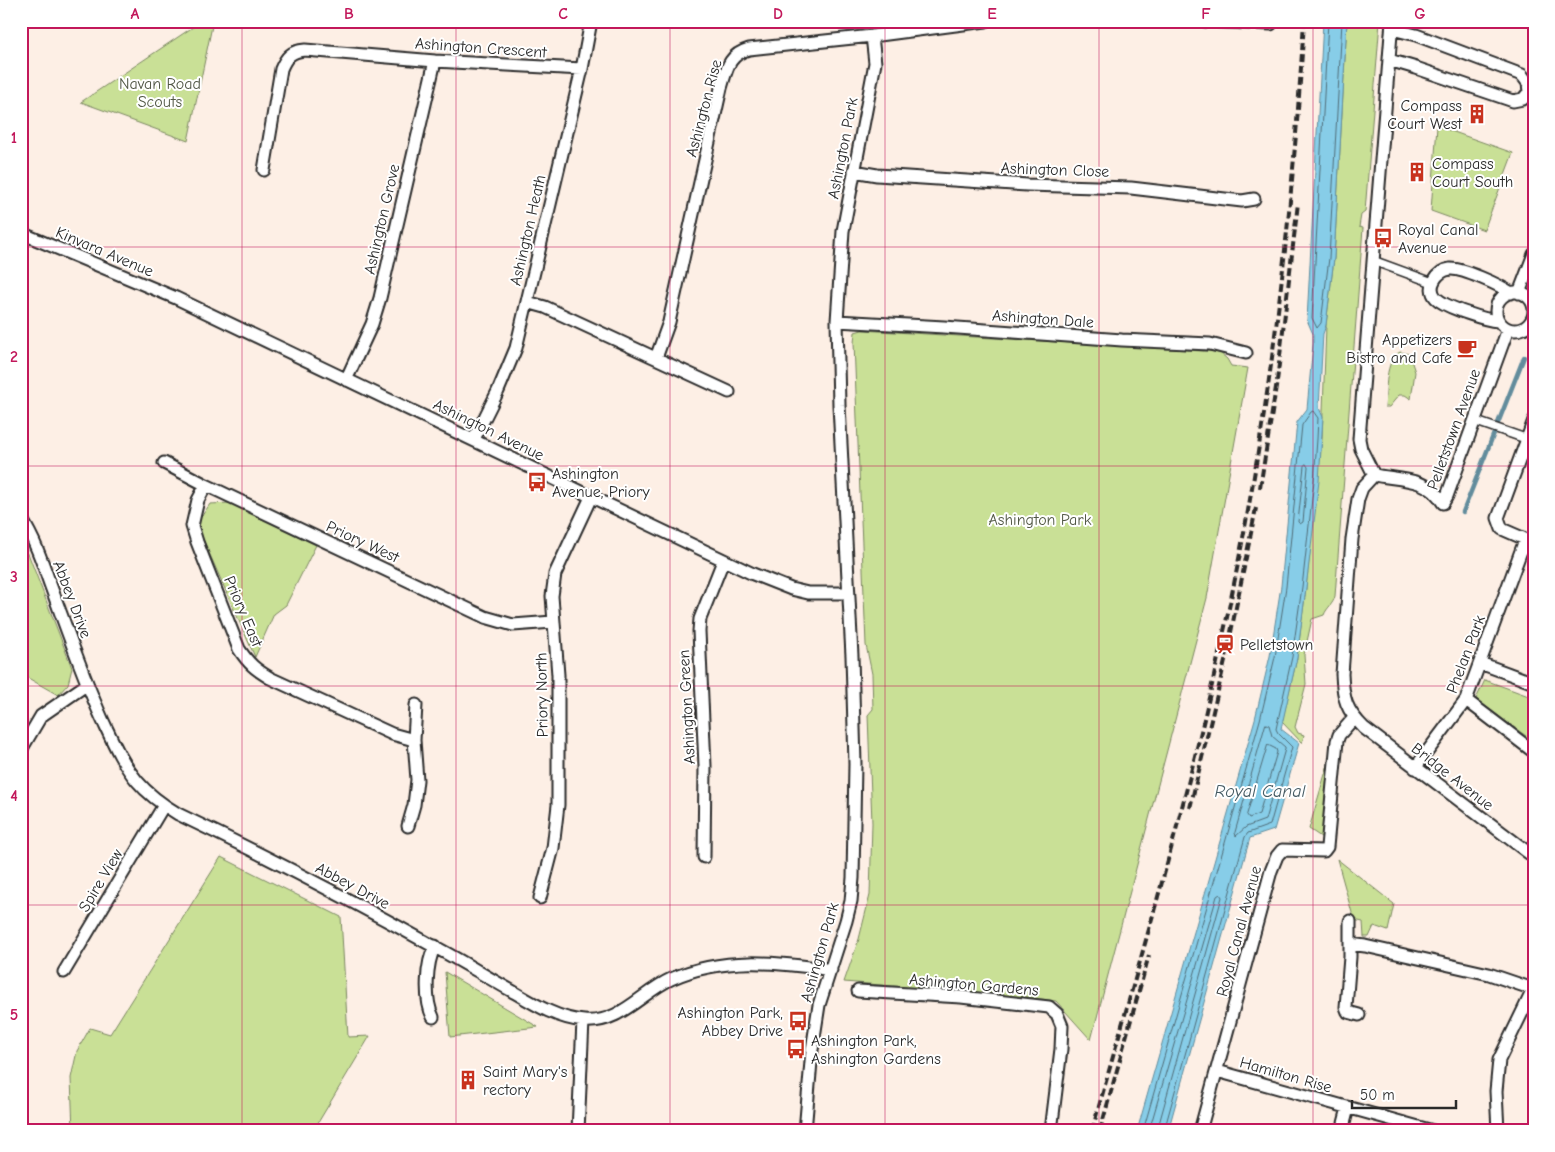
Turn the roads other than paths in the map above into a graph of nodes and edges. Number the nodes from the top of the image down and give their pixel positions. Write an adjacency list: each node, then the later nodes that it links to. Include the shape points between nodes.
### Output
1 (591, 21): 9 (street, Ashington Heath)
2 (986, 21): 6 (street, Ashington Rise)
3 (1205, 21): 4 (street)
4 (1271, 24)
5 (1392, 25): 7 (street); 10 (street, via 1522,75)
6 (872, 36): 12 (street, Ashington Park, via 875,62); 26 (street, Ashington Rise, via 748,49 731,59 669,322)
7 (1389, 60): 10 (street, via 1513,101); 16 (street)
8 (436, 61): 9 (street, Ashington Crescent); 11 (street, Ashington Crescent, via 305,50 296,50 288,55 281,70); 27 (street, Ashington Grove, via 380,298 372,324)
9 (582, 69): 20 (street, Ashington Heath)
10 (1531, 93)
11 (264, 170)
12 (854, 171): 13 (street, Ashington Close, via 1027,185 1132,188 1242,201); 22 (street, Ashington Park, via 843,231)
13 (1254, 199)
14 (21, 233): 19 (street, Kinvara Avenue)
15 (1534, 254): 18 (street)
16 (1374, 261): 17 (street); 34 (street, via 1359,439)
17 (1434, 283): 18 (street, via 1440,272 1452,269 1489,280); 23 (street, via 1432,290 1441,302 1477,317)
18 (1515, 293): 21 (street, via 1530,300); 23 (street, via 1505,295 1497,304)
19 (176, 298): 27 (street, Ashington Avenue)
20 (527, 302): 26 (street, via 545,307); 32 (street, Ashington Heath, via 516,348)
21 (1533, 315): 24 (street, via 1530,323 1520,330)
22 (837, 320): 25 (street, Ashington Dale, via 1210,344); 40 (street, Ashington Park)
23 (1498, 321): 24 (street)
24 (1508, 329): 30 (street, Pelletstown Avenue)
25 (1246, 353)
26 (656, 358): 28 (street)
27 (346, 380): 32 (street, Ashington Avenue)
28 (729, 392)
29 (1534, 420): 31 (street)
30 (1474, 421): 31 (street); 34 (street, Pelletstown Avenue, via 1443,503 1429,486)
31 (1527, 439): 38 (street, via 1498,518 1507,532)
32 (474, 440): 36 (street, Ashington Avenue)
33 (164, 463): 35 (street, Priory West)
34 (1374, 475): 47 (street, via 1362,488 1358,499 1352,539 1342,674 1344,699)
35 (206, 485): 41 (street, Priory West, via 485,617 513,625); 48 (street, Priory East, via 198,500 192,526 239,649 248,663 270,678 392,734)
36 (591, 497): 39 (street, Ashington Avenue); 41 (street, Priory North, via 555,574)
37 (21, 518): 44 (street, Abbey Drive, via 44,568)
38 (1529, 542): 42 (street, Phelan Park)
39 (723, 561): 40 (street, Ashington Avenue, via 791,589 808,593); 54 (street, Ashington Green, via 702,612 699,631 705,766)
40 (848, 593): 60 (street, Ashington Park, via 855,764 853,878 851,901)
41 (553, 622): 56 (street, Priory North, via 558,675 558,805 553,848)
42 (1480, 663): 43 (street); 45 (street, Phelan Park)
43 (1534, 682)
44 (86, 685): 49 (street, via 41,716); 52 (street, Abbey Drive, via 126,766)
45 (1466, 700): 50 (street); 51 (street, Phelan Park)
46 (416, 705): 48 (street)
47 (1354, 718): 51 (street, Bridge Avenue); 67 (street, Royal Canal Avenue, via 1337,741 1327,847 1324,851 1282,850 1271,871)
48 (414, 740): 53 (street, via 417,780)
49 (21, 750)
50 (1534, 752)
51 (1415, 768): 55 (street, Bridge Avenue)
52 (164, 806): 59 (street, Abbey Drive); 61 (street, Spire View)
53 (408, 826)
54 (704, 857)
55 (1534, 857)
56 (540, 898)
57 (1350, 920): 58 (street)
58 (1350, 944): 62 (street, via 1489,974); 64 (street, via 1346,1007 1348,1012)
59 (435, 946): 65 (street, via 428,969 429,1006); 66 (street, Abbey Drive, via 545,1010)
60 (831, 970): 66 (street, Abbey Drive, via 749,962 708,967 670,980 629,1008 606,1018); 70 (street, Ashington Park, via 819,1005)
61 (64, 972)
62 (1534, 989): 75 (street, via 1499,1060 1496,1091)
63 (858, 991): 71 (street, Ashington Gardens, via 961,997 1049,1007 1057,1014 1062,1026)
64 (1359, 1015)
65 (433, 1017)
66 (583, 1021): 69 (street)
67 (1217, 1071): 68 (street, Hamilton Rise); 72 (street, Royal Canal Avenue)
68 (1348, 1108): 73 (street); 74 (street, Hamilton Rise)
69 (578, 1131)
70 (805, 1131)
71 (1051, 1131)
72 (1200, 1131)
73 (1342, 1131)
74 (1433, 1131)
75 (1498, 1131)

